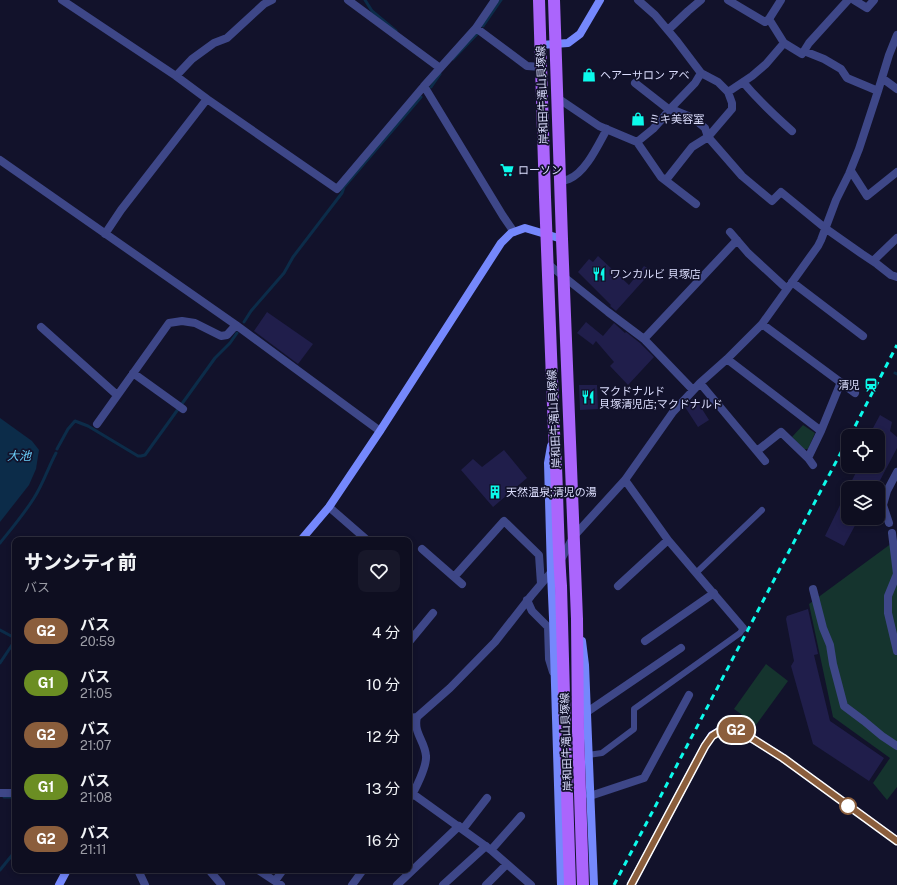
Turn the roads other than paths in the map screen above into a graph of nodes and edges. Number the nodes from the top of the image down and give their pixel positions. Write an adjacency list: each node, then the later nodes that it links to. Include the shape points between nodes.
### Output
1 (62, 0): 26 (street)
2 (272, 0): 26 (street, via 264,4 227,38 214,43 192,60)
3 (348, 0): 24 (street)
4 (495, 0): 16 (street)
5 (539, 0): 21 (main road, 岸和田牛滝山貝塚線)
6 (554, 0): 20 (main road, 岸和田牛滝山貝塚線)
7 (600, 0): 20 (street, via 580,34 568,43)
8 (638, 0): 17 (street)
9 (701, 0): 17 (street)
10 (728, 0): 15 (street, via 765,22)
11 (781, 0): 15 (street)
12 (848, 0): 22 (street)
13 (854, 0): 14 (street, via 867,8)
14 (874, 0)
15 (769, 19): 19 (street)
16 (476, 28): 23 (street, via 527,66); 24 (street)
17 (668, 30): 25 (street)
18 (897, 35): 27 (street)
19 (784, 43): 22 (street, via 802,54); 28 (street, via 766,64)
20 (555, 44): 21 (street); 35 (main road, 岸和田牛滝山貝塚線)
21 (540, 45): 23 (main road, 岸和田牛滝山貝塚線)
22 (804, 51): 32 (street, via 841,69 847,78)
23 (541, 67): 51 (main road, 岸和田牛滝山貝塚線)
24 (440, 68): 30 (street)
25 (701, 73): 33 (street, via 718,82); 36 (street)
26 (176, 76): 34 (street)
27 (882, 78): 31 (street); 32 (street)
28 (743, 82): 33 (street); 38 (street)
29 (635, 83): 36 (street)
30 (424, 86): 34 (street, via 337,189); 48 (street)
31 (897, 90)
32 (878, 91): 42 (street)
33 (728, 92): 39 (street, via 732,109)
34 (207, 99): 50 (street)
35 (557, 100): 37 (street); 45 (main road, 岸和田牛滝山貝塚線)
36 (670, 109): 39 (street, via 693,118 705,128); 40 (street, via 653,129)
37 (607, 129): 40 (street); 45 (street, via 582,169 570,179)
38 (792, 130)
39 (708, 137): 44 (street, via 692,147); 47 (street, via 742,176 772,201 781,192)
40 (637, 142): 44 (street, via 661,177)
41 (0, 160): 50 (street)
42 (851, 171): 43 (street, via 867,196); 47 (street)
43 (897, 172)
44 (666, 180): 46 (street)
45 (560, 182): 53 (main road, 岸和田牛滝山貝塚線)
46 (696, 204)
47 (825, 228): 55 (street); 59 (street, via 818,246)
48 (514, 232): 51 (street, via 525,228); 74 (street, via 501,243)
49 (730, 232): 54 (street)
50 (105, 234): 61 (street)
51 (547, 234): 53 (street); 56 (main road, 岸和田牛滝山貝塚線)
52 (897, 238): 55 (street)
53 (562, 240): 57 (main road, 岸和田牛滝山貝塚線)
54 (737, 240): 59 (street, via 748,252); 64 (street)
55 (873, 261): 58 (street)
56 (548, 264): 57 (street); 76 (main road, 岸和田牛滝山貝塚線)
57 (563, 277): 64 (street); 85 (main road, 岸和田牛滝山貝塚線)
58 (897, 277)
59 (790, 285): 60 (street); 63 (street)
60 (762, 324): 65 (street); 67 (street)
61 (236, 325): 66 (street, via 227,335 221,336 195,323 169,323); 74 (street)
62 (41, 327): 71 (street)
63 (863, 336)
64 (644, 339): 69 (street)
65 (727, 359): 68 (street); 75 (street)
66 (133, 373): 71 (street); 72 (street)
67 (841, 382): 70 (street); 75 (street)
68 (700, 383): 69 (street); 77 (street)
69 (693, 390): 80 (street, via 673,412)
70 (855, 393)
71 (117, 395): 73 (street)
72 (180, 407)
73 (96, 424)
74 (380, 431): 81 (street)
75 (821, 431): 77 (street, via 810,462 781,432)
76 (554, 432): 91 (main road, 岸和田牛滝山貝塚線); 93 (street, via 548,463)
77 (757, 450): 78 (street)
78 (765, 461)
79 (897, 472): 83 (street, via 883,505)
80 (625, 480): 85 (street); 88 (street)
81 (329, 507): 86 (street); 87 (street)
82 (762, 510): 92 (lane)
83 (889, 524)
84 (892, 533): 106 (street, via 897,574 888,596 888,613)
85 (574, 536): 90 (main road, 岸和田牛滝山貝塚線); 91 (street)
86 (304, 537)
87 (364, 537)
88 (668, 540): 92 (street); 97 (street)
89 (422, 549): 94 (street)
90 (575, 560): 109 (street); 143 (main road, 岸和田牛滝山貝塚線)
91 (559, 563): 93 (street); 142 (main road, 岸和田牛滝山貝塚線)
92 (696, 572): 99 (street)
93 (550, 573): 96 (street); 107 (street)
94 (454, 577): 95 (street); 96 (street, via 504,521 539,555)
95 (462, 584)
96 (541, 584): 100 (street)
97 (618, 586)
98 (813, 589): 111 (street, via 830,645 844,706)
99 (714, 593): 102 (street); 104 (street)
100 (527, 600): 107 (street, via 532,611 548,627 549,658); 110 (street, via 495,642 450,688)
101 (433, 613): 103 (street)
102 (743, 628): 112 (lane, via 740,633 634,709 634,729 602,753)
103 (412, 638)
104 (645, 641)
105 (680, 648): 109 (street)
106 (897, 651)
107 (555, 681): 141 (street)
108 (688, 695): 116 (street, via 644,778)
109 (587, 712): 112 (street)
110 (413, 718): 115 (street, via 426,756)
111 (897, 746)
112 (588, 755): 116 (street)
113 (0, 793): 114 (street)
114 (12, 793)
115 (412, 794)
116 (590, 796): 144 (street)
117 (412, 797): 120 (street)
118 (487, 798): 120 (street)
119 (521, 816): 122 (street)
120 (461, 828): 122 (street); 124 (street)
121 (897, 841): 145 (street, via 783,758 745,734 733,729 723,729 712,736 705,746)
122 (489, 848): 123 (street); 138 (street)
123 (507, 864): 139 (street); 140 (street)
124 (412, 872)
125 (65, 873): 134 (street)
126 (139, 873): 135 (street)
127 (212, 873): 133 (street)
128 (263, 873): 132 (street)
129 (282, 873): 132 (street)
130 (361, 873): 136 (street)
131 (410, 873): 137 (street)
132 (278, 883)
133 (221, 884)
134 (59, 885)
135 (145, 885)
136 (352, 885)
137 (397, 885)
138 (443, 885)
139 (486, 885)
140 (531, 885)
141 (561, 885)
142 (570, 885)
143 (583, 885)
144 (594, 885)
145 (631, 885)

